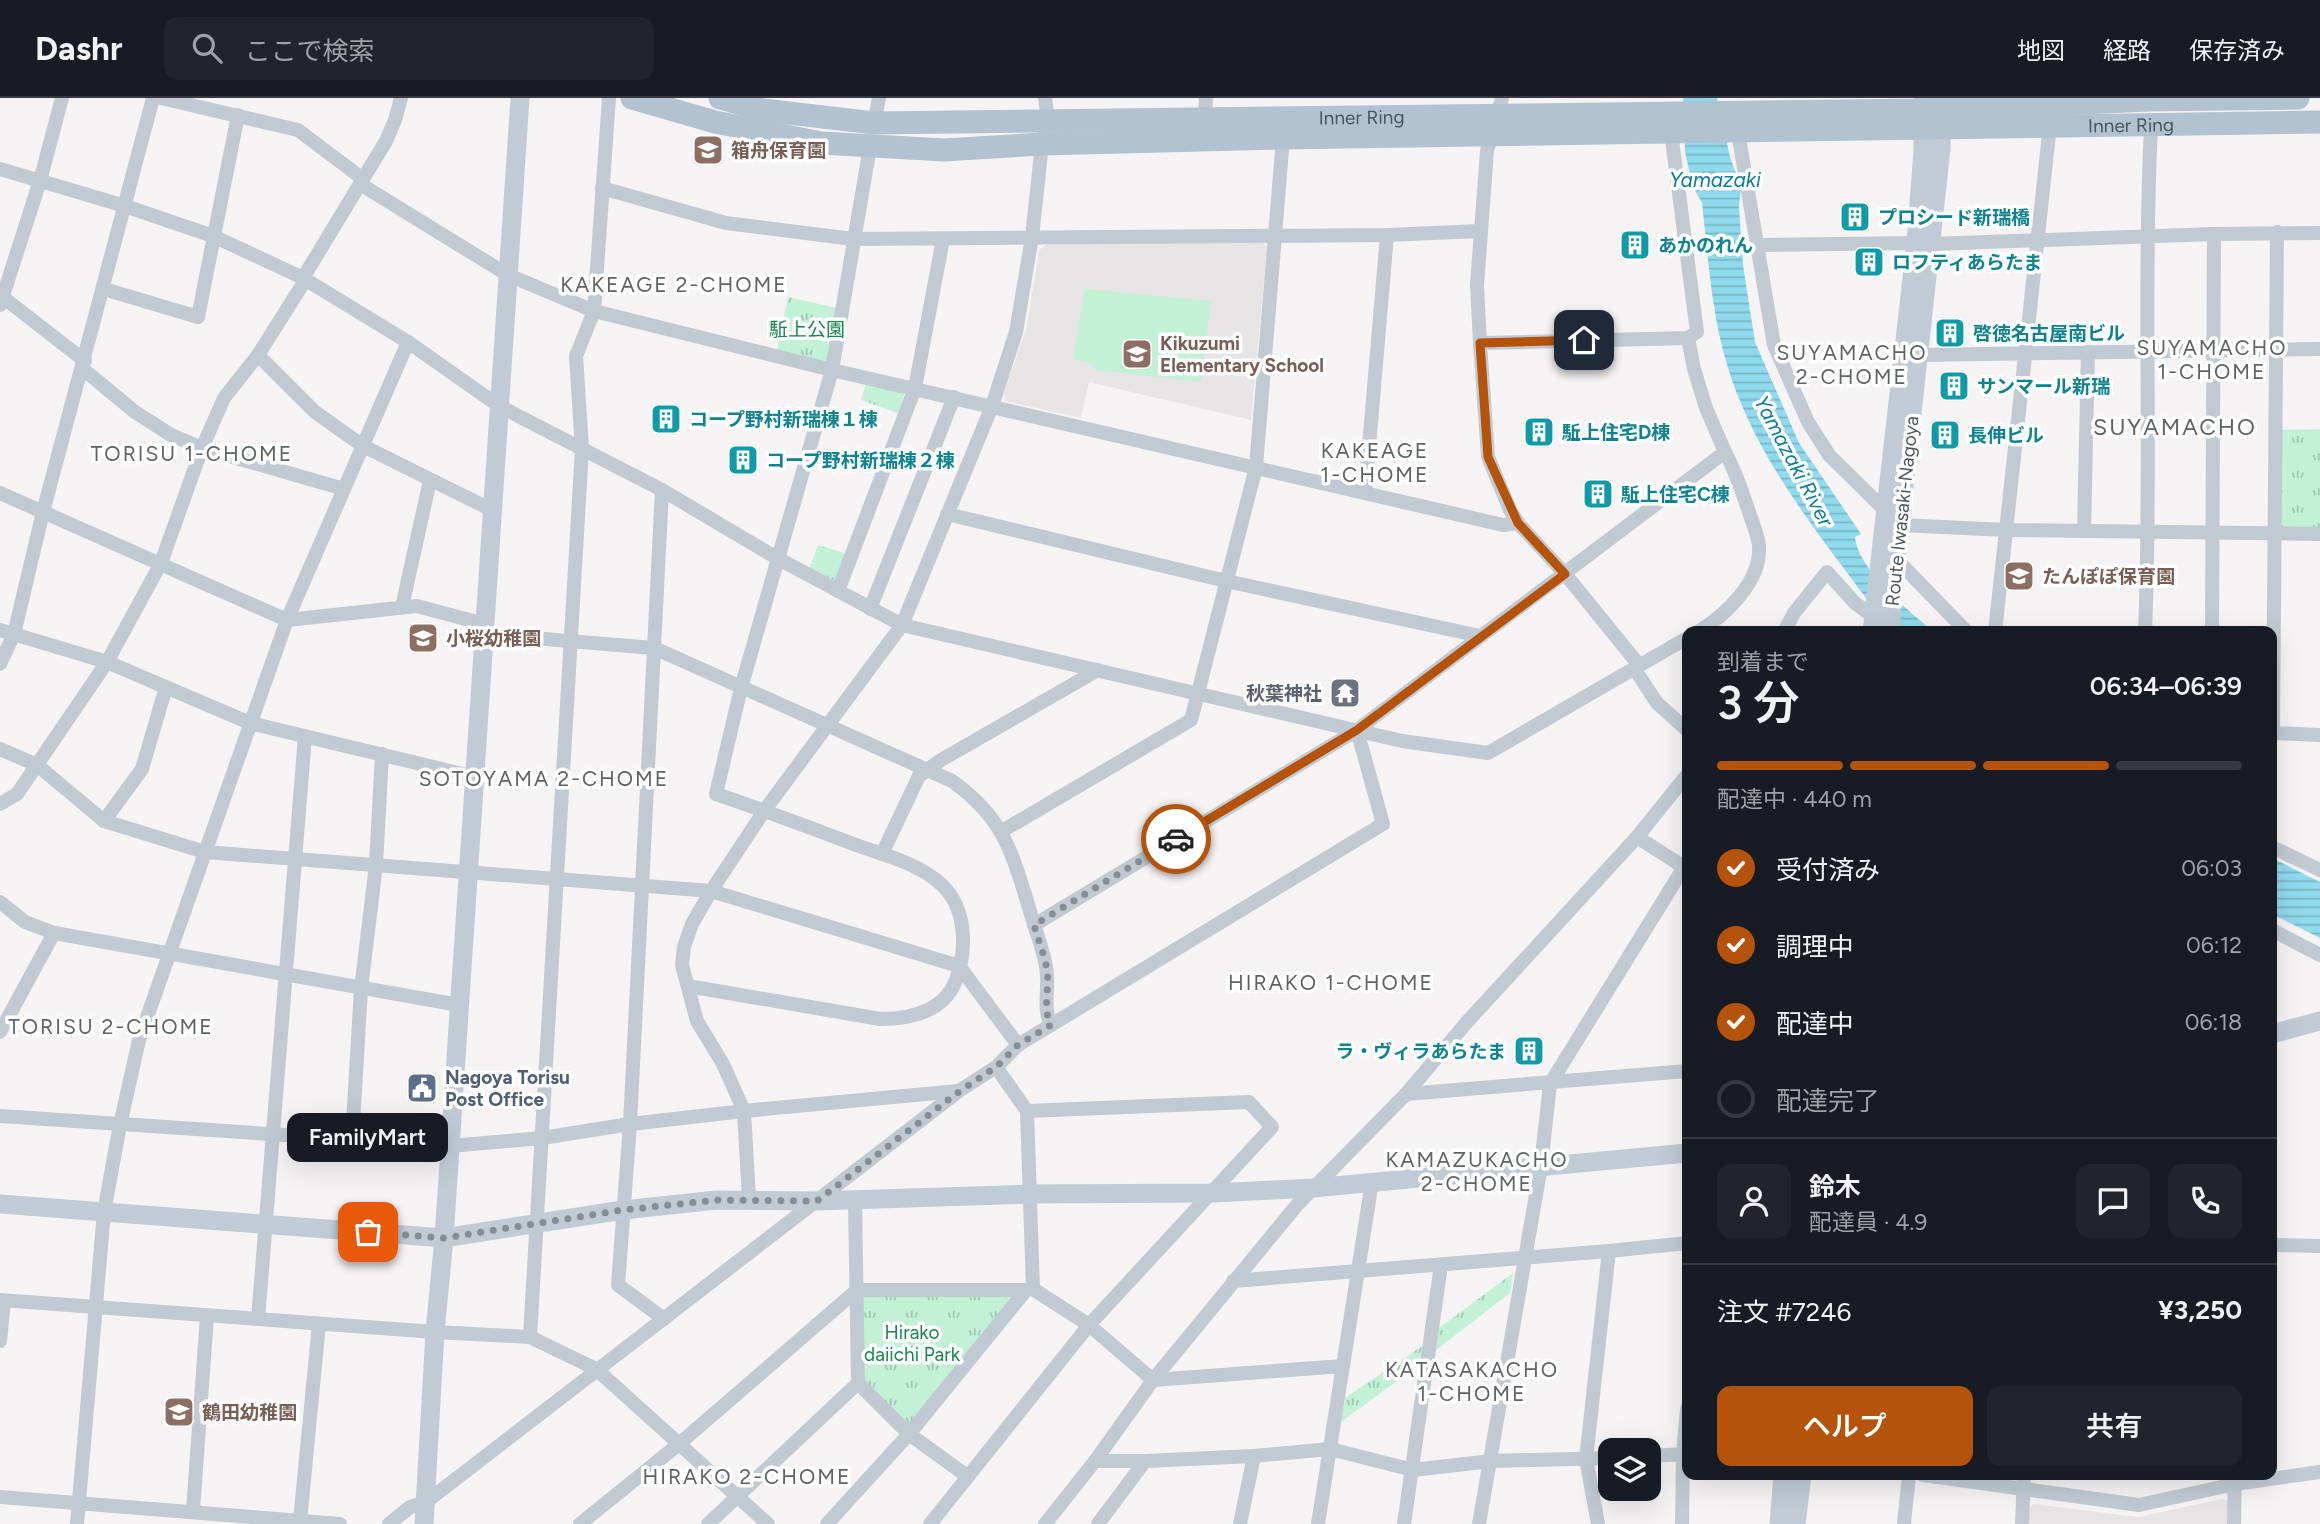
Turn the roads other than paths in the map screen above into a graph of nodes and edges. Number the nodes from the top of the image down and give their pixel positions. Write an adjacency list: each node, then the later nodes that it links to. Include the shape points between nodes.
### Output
1 (62, 98): 28 (street)
2 (153, 98): 31 (street)
3 (161, 98): 18 (street)
4 (401, 98): 29 (street, via 386,141)
5 (520, 98): 46 (street)
6 (610, 98): 30 (street)
7 (632, 98): 26 (main road, Inner Ring, via 770,134)
8 (720, 98): 22 (main road, Inner Ring, via 763,110)
9 (878, 98): 22 (street)
10 (2298, 98): 11 (main road, Inner Ring)
11 (2149, 99): 15 (main road, Inner Ring)
12 (1435, 107): 13 (main road, Inner Ring); 19 (main road, Inner Ring)
13 (1205, 108): 14 (main road, Inner Ring)
14 (1046, 109): 22 (main road, Inner Ring); 25 (street)
15 (2055, 109): 16 (main road, Inner Ring); 23 (main road, Inner Ring); 43 (street)
16 (1932, 112): 20 (main road, Inner Ring); 44 (street, Route Iwasaki-Nagoya)
17 (1669, 114): 19 (main road, Inner Ring); 20 (main road, Inner Ring); 51 (street, via 1697,332)
18 (238, 116): 29 (street, via 298,130); 37 (street)
19 (1498, 116): 24 (main road, Inner Ring); 32 (street, via 1487,151)
20 (1736, 117): 45 (street)
21 (2320, 121): 23 (main road, Inner Ring)
22 (874, 123)
23 (2151, 125): 39 (street)
24 (1283, 138): 25 (main road, Inner Ring); 38 (street)
25 (1042, 144): 26 (main road, Inner Ring, via 944,150); 40 (street)
26 (870, 147): 41 (street)
27 (0, 169): 28 (street)
28 (40, 181): 31 (street); 49 (street)
29 (361, 182): 46 (street); 47 (street)
30 (602, 188): 41 (street, via 726,223); 50 (street)
31 (125, 206): 37 (street); 48 (street)
32 (1480, 231): 36 (street); 53 (street, via 1476,285)
33 (2277, 232): 34 (street); 35 (street); 54 (street)
34 (2320, 233)
35 (2214, 234): 39 (street); 56 (street)
36 (1387, 235): 38 (street); 77 (street)
37 (213, 236): 47 (street); 48 (street, via 198,317)
38 (1273, 236): 40 (street); 72 (street)
39 (2146, 236): 43 (street); 57 (street)
40 (1032, 237): 42 (street); 67 (street, via 1016,332)
41 (853, 239): 42 (street); 63 (street)
42 (943, 239): 64 (street)
43 (2038, 241): 44 (street); 59 (street)
44 (1923, 243): 45 (street); 61 (street, Route Iwasaki-Nagoya); 79 (street, Route Iwasaki-Nagoya)
45 (1756, 245): 79 (street, via 1774,345 1808,422 1829,455)
46 (508, 275): 50 (street); 66 (street)
47 (305, 279): 52 (street); 60 (street)
48 (104, 289): 62 (street)
49 (1, 299): 62 (street)
50 (594, 311): 63 (street); 70 (street, via 576,356)
51 (1688, 338): 53 (street); 71 (street, via 1706,408)
52 (408, 342): 66 (street); 68 (street)
53 (1480, 343): 82 (street, via 1488,457)
54 (2276, 349): 55 (street); 56 (street); 88 (street)
55 (2320, 349)
56 (2215, 350): 57 (street); 87 (street)
57 (2146, 351): 58 (street); 86 (street)
58 (2088, 352): 59 (street); 85 (street)
59 (2025, 353): 61 (street); 84 (street)
60 (258, 355): 68 (street, via 315,412); 69 (street, via 224,398)
61 (1919, 355): 83 (street, Route Iwasaki-Nagoya)
62 (84, 365): 69 (street, via 135,412); 80 (street)
63 (832, 370): 64 (street); 90 (street)
64 (915, 388): 65 (street); 95 (street)
65 (954, 397): 67 (street); 97 (street)
66 (499, 406): 70 (street); 78 (street)
67 (992, 406): 72 (street); 81 (street)
68 (363, 446): 73 (street); 74 (street)
69 (202, 448): 74 (street); 92 (street)
70 (582, 448): 75 (street); 112 (street)
71 (1725, 452): 93 (street); 101 (street, via 1755,529 1758,556 1738,597)
72 (1256, 467): 77 (street); 94 (street)
73 (430, 480): 78 (street); 96 (street)
74 (344, 489): 98 (street)
75 (662, 490): 90 (street); 114 (street)
76 (0, 493): 80 (street)
77 (1365, 493): 82 (street, via 1503,525)
78 (492, 510): 110 (street)
79 (1885, 511): 83 (street); 99 (street, Route Iwasaki-Nagoya)
80 (43, 512): 92 (street); 109 (street)
81 (947, 514): 94 (street); 100 (street)
82 (1518, 523): 93 (street)
83 (1900, 525): 84 (street); 91 (street, Route Iwasaki-Nagoya)
84 (2006, 530): 85 (street); 105 (street)
85 (2084, 531): 86 (street)
86 (2149, 532): 87 (street); 106 (street)
87 (2214, 533): 88 (street); 107 (street)
88 (2274, 533): 89 (street); 108 (street)
89 (2320, 534)
90 (777, 558): 95 (street); 120 (street)
91 (1896, 559): 103 (street, Route Iwasaki-Nagoya, bridge); 104 (street)
92 (162, 563): 98 (street); 115 (street)
93 (1565, 574): 111 (street); 117 (street)
94 (1226, 580): 111 (street); 121 (street)
95 (838, 592): 97 (street)
96 (402, 607): 98 (street); 110 (street, via 417,606 477,622)
97 (870, 609): 100 (street)
98 (287, 620): 122 (street)
99 (1873, 624): 102 (street, via 1826,572)
100 (902, 625): 118 (street); 123 (street)
101 (1706, 626)
102 (1787, 626)
103 (1890, 626)
104 (1961, 626)
105 (1995, 626)
106 (2145, 626)
107 (2212, 626)
108 (2273, 626)
109 (7, 632): 115 (street); 116 (street)
110 (484, 634): 112 (street); 133 (street)
111 (1480, 636): 125 (street)
112 (571, 641): 114 (street); 149 (street)
113 (1682, 641): 117 (street)
114 (654, 648): 120 (street); 150 (street)
115 (107, 662): 119 (street); 131 (street)
116 (0, 664)
117 (1637, 666): 124 (street, via 1657,703); 125 (street, via 1488,753)
118 (1098, 670): 121 (street); 132 (street)
119 (166, 687): 122 (street); 137 (street, via 142,769)
120 (741, 688): 123 (street); 136 (street, via 716,794)
121 (1197, 693): 125 (street); 138 (street, via 1191,720)
122 (250, 723): 128 (street); 141 (street)
123 (828, 725): 132 (street); 136 (street)
124 (1682, 726)
125 (1357, 730): 153 (street); 164 (street, via 1383,824)
126 (2277, 733): 127 (street)
127 (2320, 735)
128 (305, 736): 130 (street); 143 (street)
129 (0, 749): 131 (street)
130 (382, 754): 133 (street); 144 (street)
131 (37, 765): 135 (street, via 17,794); 137 (street)
132 (927, 769): 138 (street, via 969,793); 142 (street, via 919,776)
133 (475, 777): 147 (street)
134 (1682, 781): 139 (street)
135 (0, 804)
136 (764, 811): 142 (street); 151 (street)
137 (104, 821): 141 (street)
138 (1002, 831): 153 (street)
139 (1637, 837): 145 (street); 172 (street)
140 (2277, 849): 146 (street)
141 (205, 852): 143 (street); 156 (street)
142 (883, 855): 158 (street, via 945,887 957,906 964,933)
143 (295, 859): 144 (street); 159 (street)
144 (376, 865): 147 (street); 161 (street)
145 (1682, 865)
146 (2320, 870)
147 (468, 873): 149 (street); 162 (street)
148 (1682, 873): 170 (street)
149 (557, 879): 150 (street); 179 (street)
150 (642, 886): 151 (street); 176 (street)
151 (710, 891): 158 (street); 160 (street, via 684,947 682,965)
152 (0, 902): 154 (street, via 25,922)
153 (1034, 925): 164 (street, via 1047,970 1046,1015)
154 (54, 933): 156 (street); 165 (street)
155 (2277, 933): 157 (street)
156 (169, 955): 159 (street); 177 (street, via 139,1040)
157 (2320, 955)
158 (959, 966): 160 (street, via 947,995 918,1015 901,1018); 167 (street)
159 (286, 976): 161 (street); 178 (street)
160 (688, 986): 173 (street, via 697,1021 723,1063)
161 (361, 989): 162 (street); 180 (street)
162 (460, 1005): 181 (street)
163 (2320, 1021): 166 (street)
164 (1051, 1025): 167 (street)
165 (0, 1032)
166 (2277, 1033)
167 (1018, 1045): 168 (street)
168 (996, 1067): 171 (street); 174 (street)
169 (1682, 1071): 170 (street)
170 (1550, 1084): 172 (street); 183 (street)
171 (960, 1091): 173 (street); 190 (street)
172 (1406, 1094): 185 (street)
173 (744, 1111): 176 (street); 188 (street)
174 (1027, 1111): 186 (street, via 1249,1102 1272,1127); 187 (street)
175 (0, 1116): 177 (street)
176 (630, 1124): 179 (street); 192 (street)
177 (120, 1125): 178 (street); 193 (street)
178 (273, 1133): 180 (street); 194 (street)
179 (542, 1138): 181 (street); 195 (street)
180 (352, 1140): 181 (street)
181 (450, 1146): 196 (street)
182 (1682, 1153): 183 (street)
183 (1541, 1166): 184 (street); 201 (street)
184 (1372, 1182): 185 (street); 203 (street)
185 (1313, 1188): 186 (street); 204 (street)
186 (1213, 1193): 187 (street); 213 (street)
187 (1030, 1194): 189 (street); 206 (street)
188 (749, 1199): 190 (street); 192 (street)
189 (855, 1200): 190 (street); 205 (street)
190 (817, 1201): 211 (street)
191 (0, 1204): 193 (street)
192 (623, 1210): 195 (street); 211 (street, via 618,1285)
193 (104, 1212): 194 (street); 208 (street)
194 (265, 1224): 196 (street); 210 (street)
195 (538, 1225): 196 (street); 215 (street)
196 (444, 1238): 214 (street)
197 (1682, 1243): 200 (street)
198 (2277, 1245): 199 (street)
199 (2320, 1246)
200 (1609, 1251): 201 (street); 228 (street)
201 (1523, 1257): 202 (street); 231 (street)
202 (1441, 1265): 203 (street); 232 (street)
203 (1358, 1271): 204 (street); 217 (street)
204 (1233, 1281): 219 (street)
205 (857, 1290): 206 (street); 220 (street); 222 (street)
206 (1030, 1290): 213 (street); 221 (street)
207 (2, 1300): 208 (street); 216 (street)
208 (95, 1307): 209 (street); 246 (street)
209 (207, 1316): 210 (street); 247 (street)
210 (258, 1319): 212 (street)
211 (664, 1319): 218 (street)
212 (319, 1324): 214 (street); 248 (street)
213 (1089, 1325): 219 (street); 234 (street)
214 (435, 1332): 215 (street); 245 (street)
215 (530, 1337): 218 (street)
216 (0, 1341)
217 (1343, 1366): 219 (street); 223 (street)
218 (596, 1369): 222 (street); 245 (street)
219 (1153, 1380): 229 (street)
220 (858, 1383): 221 (street); 244 (street)
221 (909, 1434): 234 (street); 256 (street)
222 (679, 1444): 244 (street); 253 (street)
223 (1330, 1449): 226 (street); 232 (street); 261 (street)
224 (1682, 1454): 225 (street)
225 (1661, 1455)
226 (1254, 1456): 230 (street); 260 (street)
227 (1598, 1458): 228 (street)
228 (1586, 1459): 231 (street); 264 (street)
229 (1095, 1461): 230 (street); 258 (street)
230 (1145, 1461): 259 (street)
231 (1491, 1461): 232 (street); 263 (street)
232 (1413, 1470): 262 (street)
233 (2320, 1472): 235 (street)
234 (967, 1476): 257 (street)
235 (2277, 1476)
236 (1684, 1480): 265 (street)
237 (1783, 1480): 266 (street)
238 (1801, 1480): 267 (street)
239 (1908, 1480): 268 (street)
240 (1995, 1480): 242 (street)
241 (2235, 1480): 242 (street, via 2139,1505); 270 (street)
242 (2024, 1482): 269 (street)
243 (0, 1497): 246 (street)
244 (737, 1497): 254 (street); 255 (street)
245 (426, 1502): 251 (street, via 410,1507); 252 (street)
246 (78, 1504): 247 (street); 249 (street)
247 (193, 1511): 248 (street)
248 (300, 1521): 250 (street)
249 (77, 1524)
250 (340, 1524)
251 (389, 1524)
252 (425, 1524)
253 (580, 1524)
254 (708, 1524)
255 (768, 1524)
256 (827, 1524)
257 (930, 1524)
258 (1045, 1524)
259 (1098, 1524)
260 (1240, 1524)
261 (1318, 1524)
262 (1404, 1524)
263 (1479, 1524)
264 (1598, 1524)
265 (1682, 1524)
266 (1779, 1524)
267 (1796, 1524)
268 (1904, 1524)
269 (2022, 1524)
270 (2234, 1524)

